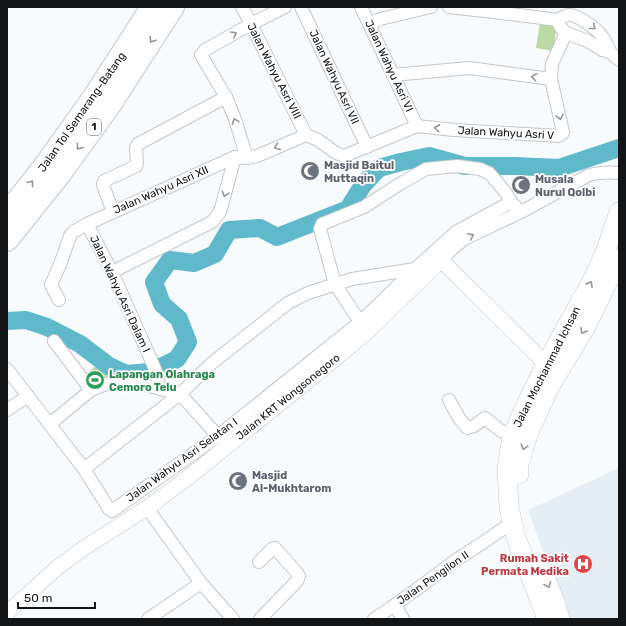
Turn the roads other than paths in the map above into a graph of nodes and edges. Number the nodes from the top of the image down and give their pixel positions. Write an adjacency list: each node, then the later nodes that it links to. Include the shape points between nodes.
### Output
1 (152, 7): 28 (highway, Jalan Tol Semarang–Batang / 1, one-way to 1, via 94,97)
2 (173, 7): 30 (highway, Jalan Tol Semarang–Batang / 1, one-way to 30, via 109,106)
3 (242, 7): 12 (street, Jalan Wahyu Asri VIII)
4 (285, 7): 12 (street)
5 (301, 7): 21 (street, Jalan Wahyu Asri VII)
6 (361, 7): 13 (street, Jalan Wahyu Asri VI)
7 (431, 7): 13 (street)
8 (449, 7): 9 (street)
9 (528, 11): 11 (street)
10 (576, 12): 11 (street); 15 (street, one-way to 15, via 600,33)
11 (557, 20): 14 (street)
12 (251, 24): 18 (street, one-way to 12, via 202,55 205,50); 20 (street, Jalan Wahyu Asri VIII)
13 (368, 24): 16 (street, Jalan Wahyu Asri VI)
14 (566, 33): 15 (street, via 588,41); 17 (street, via 552,64)
15 (616, 57)
16 (393, 75): 17 (street, one-way to 16, via 469,68); 19 (street, Jalan Wahyu Asri VI)
17 (551, 79): 19 (street, Jalan Wahyu Asri V, one-way to 19, via 563,132 559,136)
18 (226, 97): 22 (street, one-way to 18, via 235,119); 25 (street, via 138,144 136,166 104,182)
19 (417, 126): 21 (street)
20 (306, 135): 21 (street, via 344,156); 22 (street, Jalan Wahyu Asri XII, one-way to 22, via 257,156)
21 (367, 147)
22 (241, 157): 25 (street, Jalan Wahyu Asri XII); 34 (street, one-way to 34, via 220,212 212,222)
23 (619, 173): 26 (street, via 599,172 590,175)
24 (511, 202): 26 (street); 33 (street, Jalan Wahyu Asri Selatan I, via 456,232); 35 (street, via 497,182 480,169 457,166 426,170 364,208 322,224 320,229)
25 (113, 212): 29 (street, Jalan Wahyu Asri XII)
26 (521, 212): 32 (street, one-way to 26, via 464,239)
27 (619, 212): 31 (main road, Jalan Mochammad Ichsan)
28 (7, 214)
29 (87, 224): 34 (street, Jalan Wahyu Asri Dalam I); 36 (street, Jalan Wahyu Asri XII, via 70,236 51,285)
30 (7, 240)
31 (615, 255): 39 (main road, Jalan Mochammad Ichsan, one-way to 31, via 594,277); 63 (main road, Jalan Mochammad Ichsan, one-way to 63, via 585,328 550,386 529,432 519,463 520,501 524,524)
32 (441, 260): 39 (street); 51 (street, Jalan KRT Wongsonegoro, via 367,332)
33 (415, 269): 35 (street); 37 (street, Jalan Wahyu Asri Selatan I)
34 (112, 272): 41 (street, Jalan Wahyu Asri Dalam I, via 157,374)
35 (335, 284): 37 (street); 43 (street, via 288,302 212,363)
36 (59, 300)
37 (360, 322): 49 (street, Jalan Wahyu Asri Selatan I)
38 (54, 341): 42 (street)
39 (546, 364): 48 (main road, Jalan Mochammad Ichsan)
40 (7, 369): 44 (street, Jalan Wahyu Asri Selatan I)
41 (159, 388): 42 (street, via 120,380); 43 (street)
42 (91, 390): 47 (street)
43 (180, 394): 49 (street); 50 (street)
44 (28, 396): 46 (street); 47 (street, Jalan Wahyu Asri Selatan I)
45 (449, 400): 48 (street, via 467,428 485,418 497,429)
46 (7, 410)
47 (50, 424): 50 (street, Jalan Wahyu Asri Selatan I)
48 (513, 434): 52 (main road, Jalan Mochammad Ichsan, via 507,469)
49 (218, 436): 50 (street, Jalan Wahyu Asri Selatan I, via 112,511)
50 (84, 469)
51 (147, 508): 54 (street); 56 (street, Jalan KRT Wongsonegoro, via 58,567)
52 (512, 522): 55 (street, Jalan Pengilon II); 62 (main road, Jalan Mochammad Ichsan)
53 (259, 562): 59 (street, via 275,548 299,576)
54 (201, 583): 57 (street); 58 (street)
55 (395, 605): 60 (street, Jalan Pengilon II); 61 (street)
56 (7, 612)
57 (148, 619)
58 (233, 619)
59 (260, 619)
60 (374, 619)
61 (403, 619)
62 (547, 619)
63 (560, 619)

